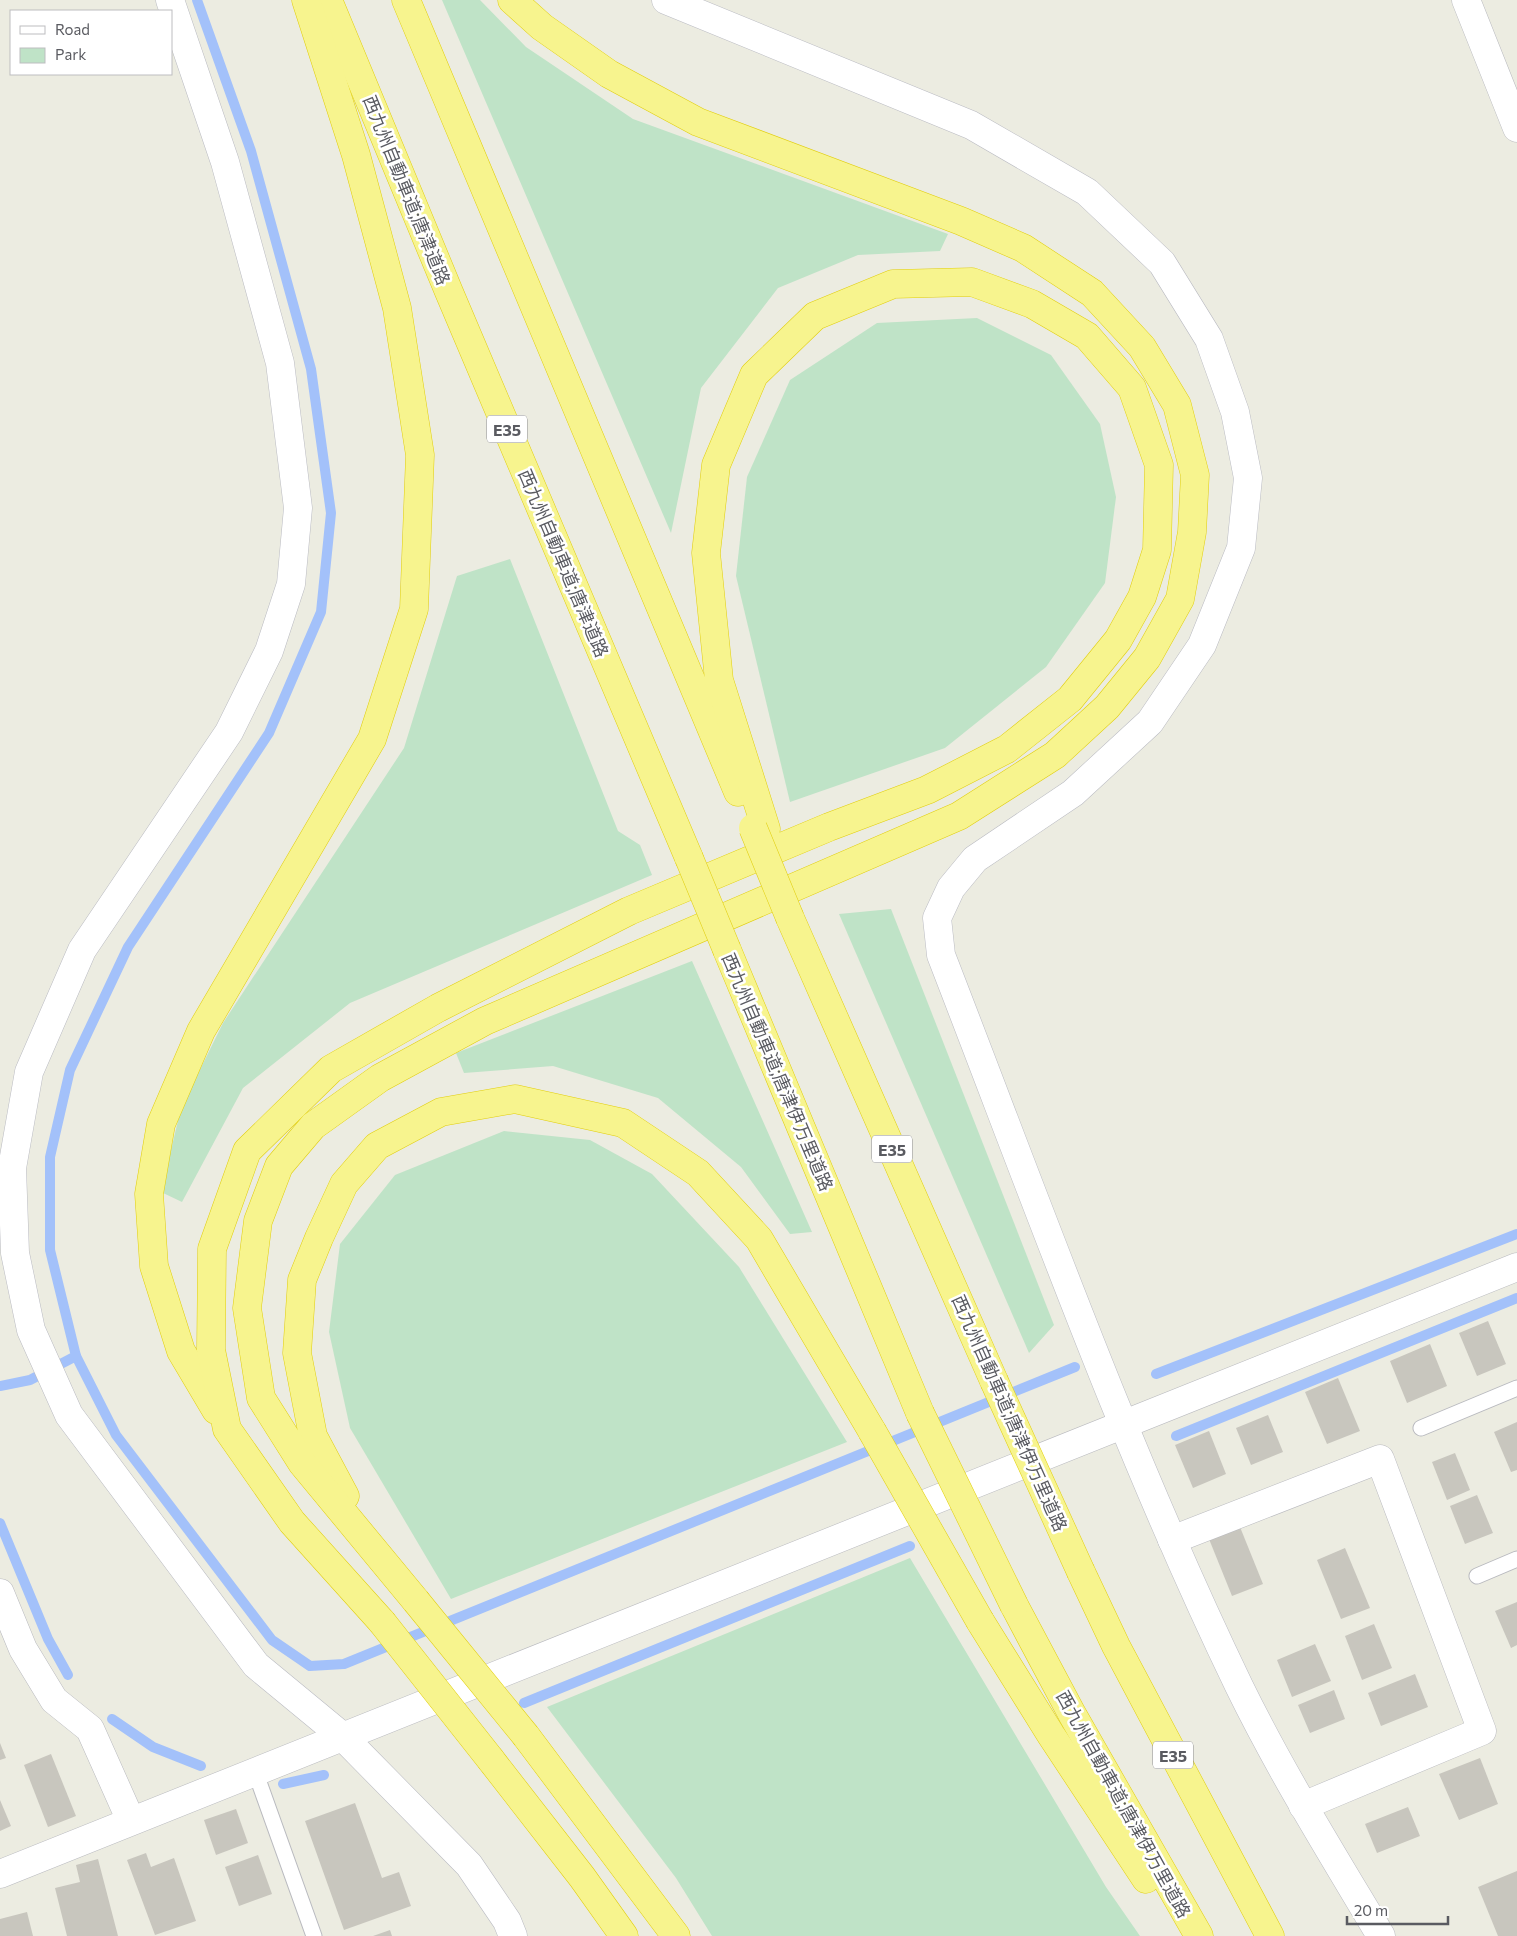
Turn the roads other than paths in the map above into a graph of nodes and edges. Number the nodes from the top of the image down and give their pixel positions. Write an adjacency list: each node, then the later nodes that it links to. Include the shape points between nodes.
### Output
1 (170, 0): 22 (street, via 225,162 280,363 298,508 291,584 270,651 229,732 82,950 29,1072 12,1168 15,1253 31,1330 69,1415 256,1665)
2 (306, 0): 16 (highway, via 356,154 397,308 420,455 414,609 372,739 201,1031 161,1124 148,1194 154,1266 180,1351)
3 (328, 0): 10 (highway, 西九州自動車道;唐津道路 / E35, bridge)
4 (406, 0): 9 (highway, E35)
5 (512, 0): 18 (highway, via 542,27 609,74 698,122 987,232 1023,248 1092,293 1142,347 1177,405 1195,475 1192,532 1180,599 1147,658 1107,707 1055,755 959,816 484,1021 380,1078 313,1126 279,1166 258,1221 246,1308 261,1398 302,1463)
6 (666, 0): 14 (street, via 971,125 1087,192 1162,263 1209,339 1235,412 1248,478 1241,548 1202,645 1150,722 1073,793 975,859 951,888 938,918 941,955)
7 (1466, 0): 8 (street)
8 (1517, 128)
9 (760, 829): 11 (highway, bridge); 11 (highway, 西九州自動車道;唐津伊万里道路 / E35, bridge, via 773,878); 16 (highway, via 719,680 706,554 716,465 754,376 815,316 893,284 972,282 1032,304 1087,336 1132,388 1159,465 1157,550 1142,597 1118,640 1070,699 1007,748 927,790 829,827 629,911 438,1008 331,1070 247,1151 212,1249 211,1350)
10 (708, 904): 32 (highway, 西九州自動車道;唐津伊万里道路 / E35, bridge, via 920,1413 1014,1605 1072,1714)
11 (790, 918): 33 (highway, 西九州自動車道;唐津伊万里道路 / E35, bridge, via 1081,1572 1116,1646)
12 (1517, 1267): 14 (street)
13 (1517, 1388): 15 (lane)
14 (1123, 1423): 17 (street); 22 (street)
15 (1421, 1428)
16 (227, 1429): 29 (highway, bridge, via 292,1522 382,1622 582,1877)
17 (1172, 1540): 24 (street, via 1240,1688); 24 (street, via 1380,1459 1482,1731)
18 (369, 1542): 30 (highway, bridge, via 526,1736); 31 (highway, bridge, via 313,1436 297,1353 302,1280 344,1184 377,1146 441,1112 515,1099 623,1122 698,1172 759,1239 980,1621)
19 (1517, 1559): 20 (lane)
20 (1477, 1576)
21 (0, 1593): 25 (street, via 23,1649 54,1700 90,1729)
22 (342, 1736): 23 (street); 28 (street, via 469,1864 507,1921)
23 (255, 1771): 25 (street); 27 (lane)
24 (1303, 1806): 34 (street)
25 (131, 1821): 26 (street)
26 (0, 1874)
27 (314, 1936)
28 (513, 1936)
29 (624, 1936)
30 (676, 1936)
31 (1184, 1936)
32 (1199, 1936)
33 (1270, 1936)
34 (1380, 1936)

